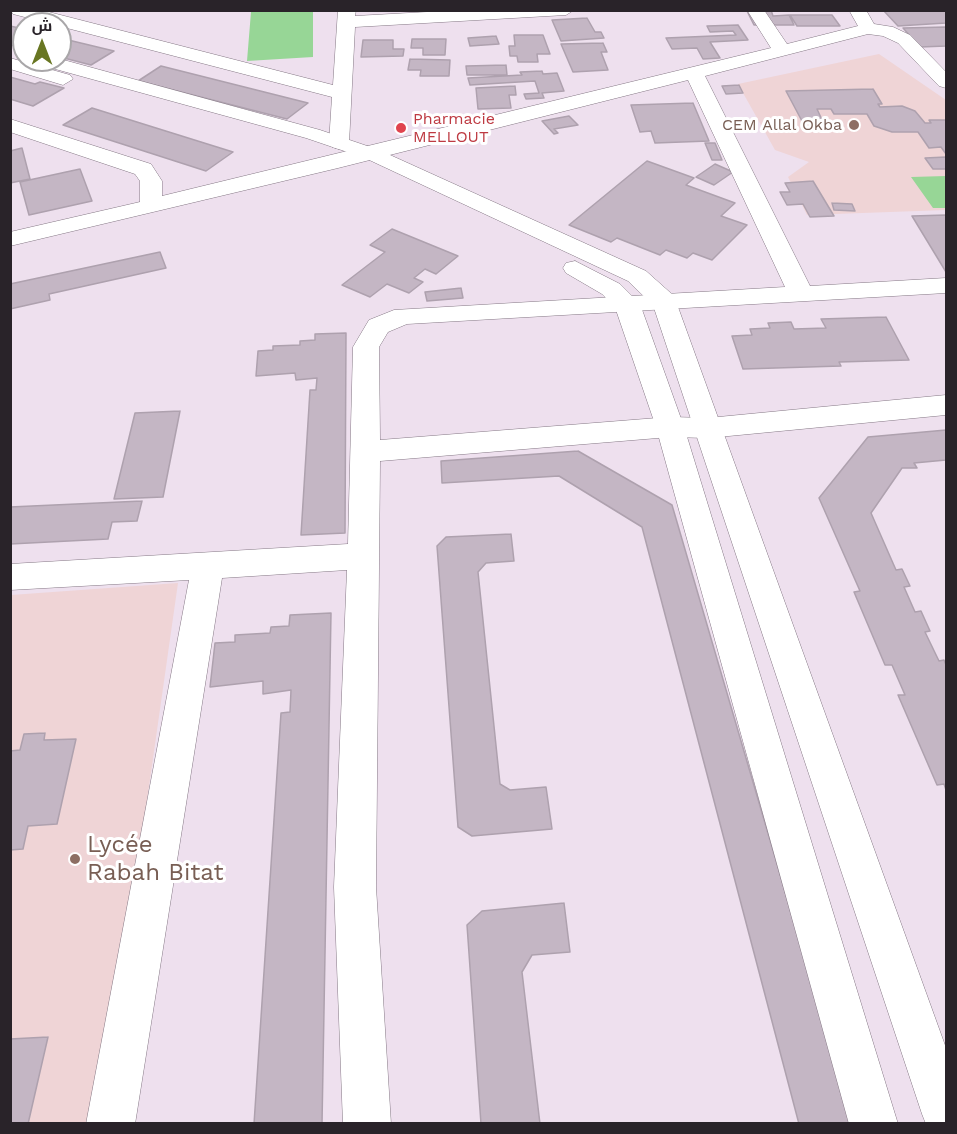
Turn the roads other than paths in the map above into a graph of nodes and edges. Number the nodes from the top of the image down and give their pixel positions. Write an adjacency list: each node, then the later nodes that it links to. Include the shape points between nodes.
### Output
1 (19, 10): 12 (street)
2 (566, 10): 5 (street)
3 (755, 10): 7 (street)
4 (857, 10): 6 (street)
5 (348, 16): 12 (street)
6 (868, 29): 7 (street); 11 (street, via 887,31 904,39)
7 (781, 49): 10 (street)
8 (10, 63): 14 (street)
9 (72, 69): 14 (street)
10 (694, 73): 15 (street); 19 (street)
11 (946, 82)
12 (344, 94): 14 (street)
13 (10, 125): 16 (street, via 143,169 151,181)
14 (339, 153): 15 (street); 16 (street); 21 (street, via 590,275)
15 (372, 153): 20 (street, via 637,276)
16 (151, 206): 17 (street)
17 (10, 239)
18 (946, 286): 19 (street)
19 (800, 292): 20 (street)
20 (665, 302): 21 (street); 24 (street)
21 (627, 304): 23 (street); 25 (street, via 403,316 378,326 366,347)
22 (946, 405): 24 (street)
23 (670, 427): 24 (street); 25 (street); 32 (street)
24 (708, 428): 29 (street)
25 (365, 452): 26 (street)
26 (364, 556): 27 (street); 31 (street, via 355,887)
27 (208, 564): 28 (street); 30 (street)
28 (10, 578)
29 (946, 1114)
30 (110, 1124)
31 (367, 1124)
32 (874, 1124)

